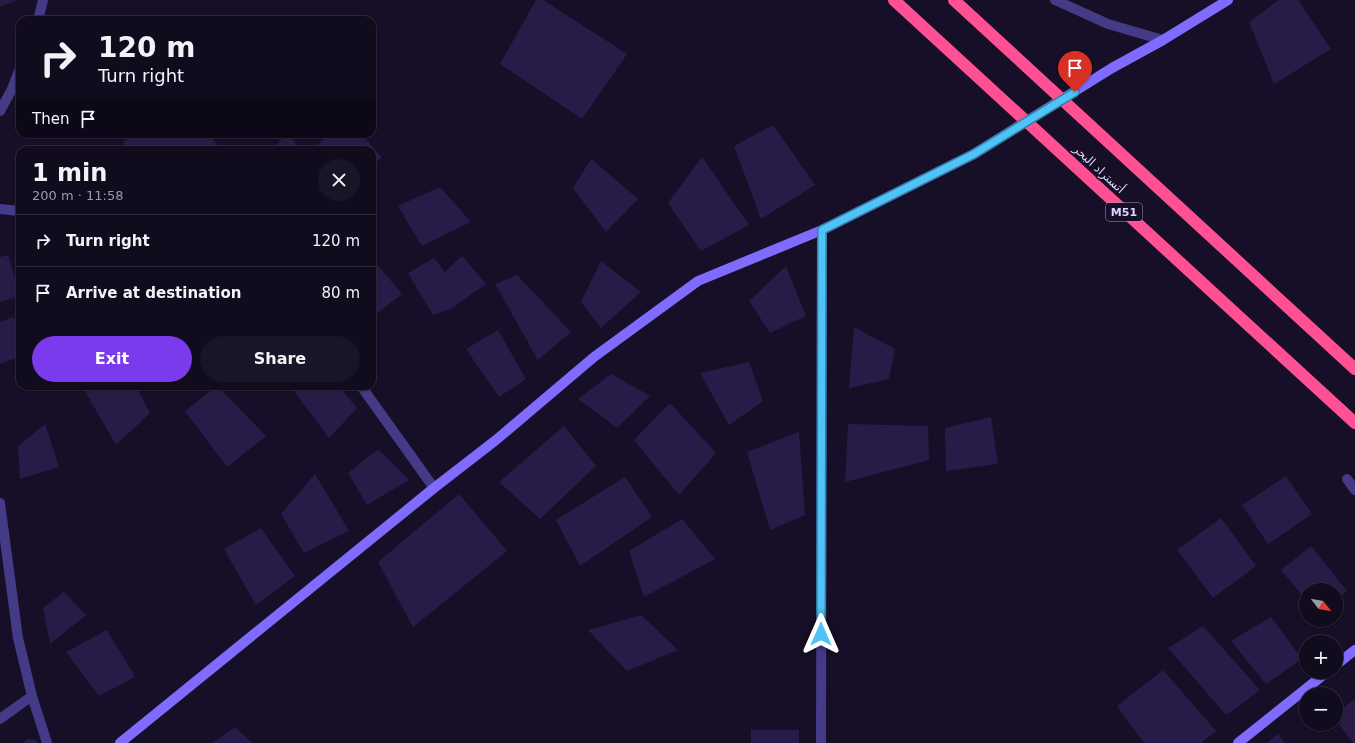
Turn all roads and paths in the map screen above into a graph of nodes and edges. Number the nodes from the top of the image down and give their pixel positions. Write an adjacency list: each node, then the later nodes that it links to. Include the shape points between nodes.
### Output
1 (43, 0): 6 (street)
2 (894, 0): 15 (highway, أتستراد البحر / M51)
3 (954, 0): 13 (highway)
4 (1055, 0): 7 (street, via 1108,24)
5 (1228, 0): 7 (main road)
6 (39, 16)
7 (1163, 40): 12 (main road, via 1112,68 974,154)
8 (16, 78): 9 (street)
9 (0, 111)
10 (0, 209): 11 (street)
11 (16, 211)
12 (822, 230): 17 (main road, via 698,281 594,357 496,440); 27 (street)
13 (1355, 369)
14 (364, 390): 17 (street)
15 (1355, 423)
16 (1347, 479): 18 (street)
17 (434, 488): 26 (main road)
18 (1355, 490)
19 (0, 502): 23 (street, via 18,638)
20 (1355, 650): 21 (main road)
21 (1343, 659)
22 (1318, 679): 28 (main road)
23 (32, 696): 24 (street); 25 (street)
24 (0, 719)
25 (46, 743)
26 (120, 743)
27 (821, 743)
28 (1238, 743)

